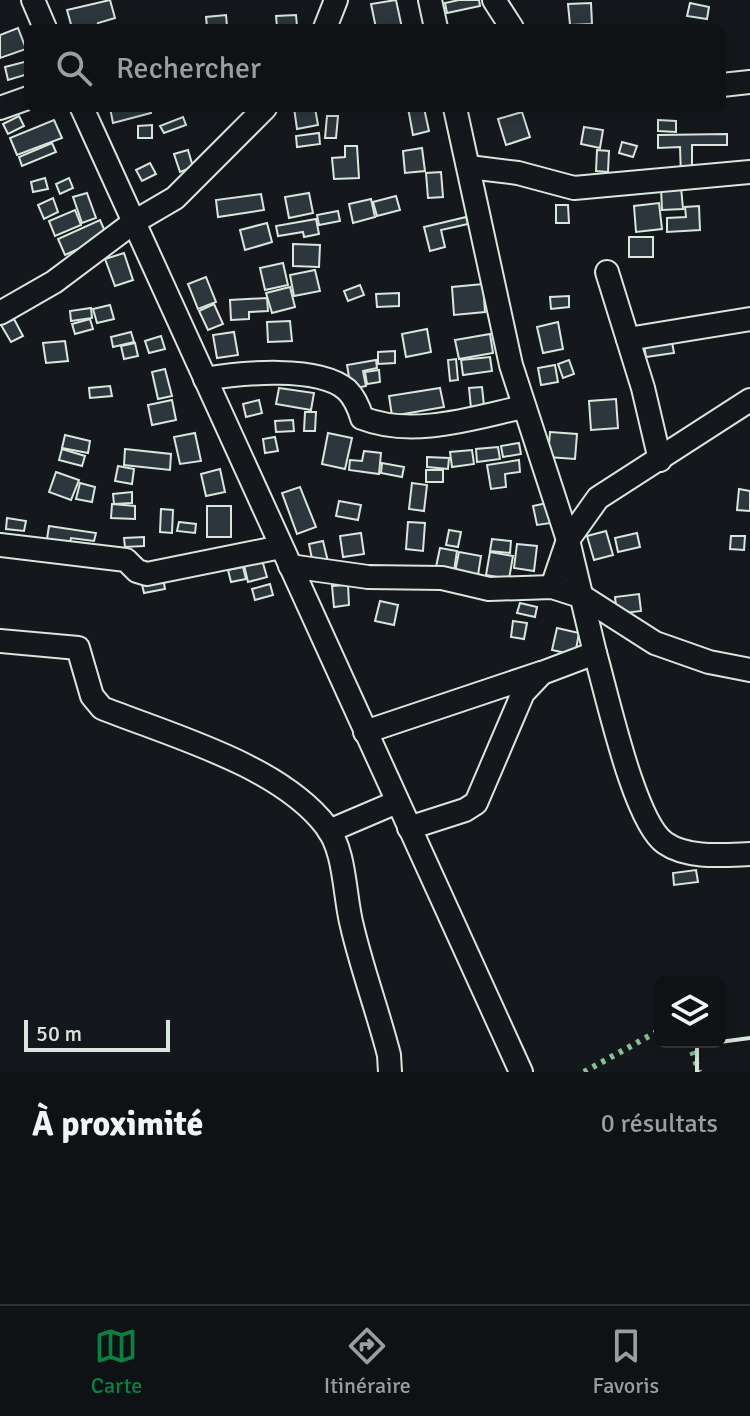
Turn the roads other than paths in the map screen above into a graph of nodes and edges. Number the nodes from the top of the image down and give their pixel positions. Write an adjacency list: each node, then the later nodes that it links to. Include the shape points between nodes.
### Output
1 (58, 0): 5 (street)
2 (336, 0): 7 (street)
3 (430, 0): 8 (street)
4 (494, 0): 9 (street)
5 (34, 3): 6 (street)
6 (43, 24)
7 (327, 24)
8 (435, 24)
9 (509, 24)
10 (750, 82): 11 (street)
11 (726, 85)
12 (24, 99): 13 (street)
13 (0, 108)
14 (84, 112): 19 (street)
15 (261, 112): 19 (street, via 175,198)
16 (456, 112): 17 (street)
17 (469, 167): 18 (street, via 574,188); 26 (street)
18 (750, 172)
19 (134, 222): 21 (street, via 54,282); 24 (street)
20 (607, 272): 23 (street)
21 (0, 313)
22 (750, 319): 23 (street)
23 (628, 339): 27 (street)
24 (205, 379): 26 (street, via 263,372 329,381 346,390 362,418 384,423 435,425); 30 (street)
25 (750, 400): 27 (street)
26 (523, 407): 28 (street)
27 (660, 460): 28 (street, via 598,498)
28 (568, 540): 31 (street); 32 (street)
29 (0, 545): 30 (street, via 126,560 147,574)
30 (286, 556): 31 (street, via 368,577 442,578 489,589); 37 (street)
31 (552, 587): 32 (street)
32 (583, 597): 34 (street); 35 (street, via 655,643)
33 (0, 641): 40 (street, via 78,648 92,696 102,708 275,782)
34 (595, 653): 36 (street); 41 (street, via 633,793 651,829 681,850 715,856)
35 (750, 670)
36 (542, 673): 37 (street); 39 (street, via 519,699 476,803)
37 (365, 732): 38 (street)
38 (397, 802): 39 (street); 40 (street)
39 (409, 828): 43 (street)
40 (329, 831): 42 (street)
41 (750, 854)
42 (390, 1072)
43 (521, 1072)

